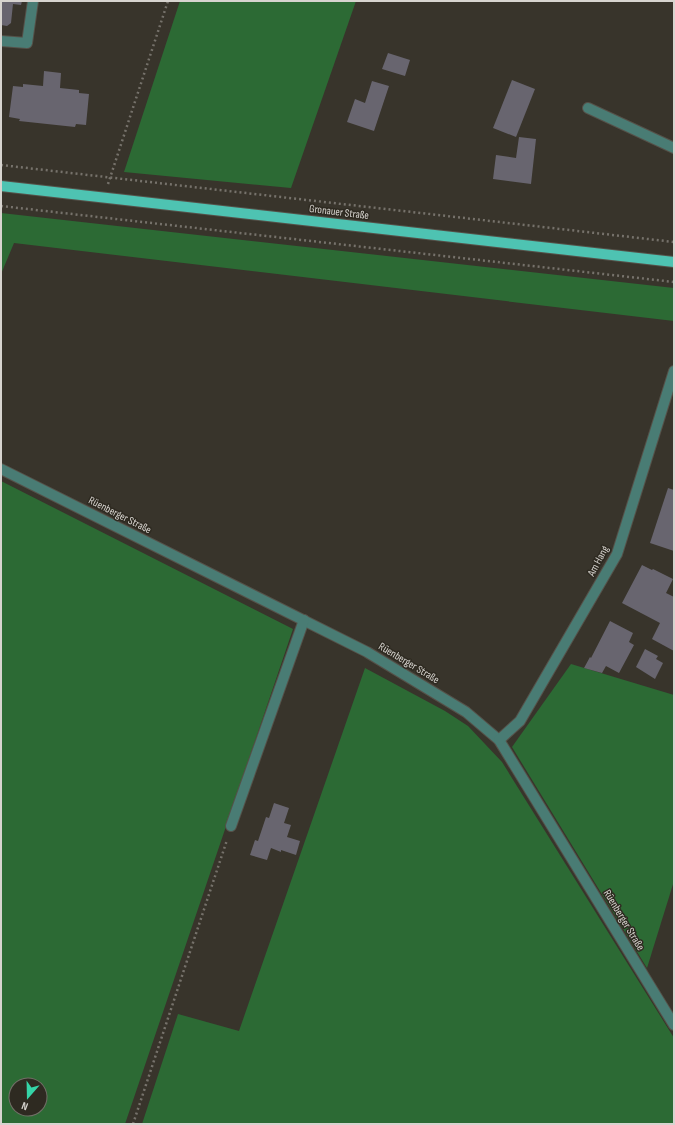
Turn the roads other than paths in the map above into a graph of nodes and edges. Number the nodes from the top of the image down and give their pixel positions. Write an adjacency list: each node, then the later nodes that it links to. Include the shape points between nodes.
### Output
1 (33, 1): 2 (street, via 26,43)
2 (1, 41)
3 (588, 108): 4 (street)
4 (674, 148)
5 (1, 186): 6 (main road, Gronauer Straße)
6 (674, 262)
7 (674, 371): 10 (street, Am Hang, via 617,554 520,721)
8 (1, 469): 9 (street, Rüenberger Straße)
9 (304, 620): 10 (street, Rüenberger Straße, via 367,652 466,712); 11 (street)
10 (499, 740): 12 (street, Rüenberger Straße)
11 (231, 826)
12 (674, 1025)

